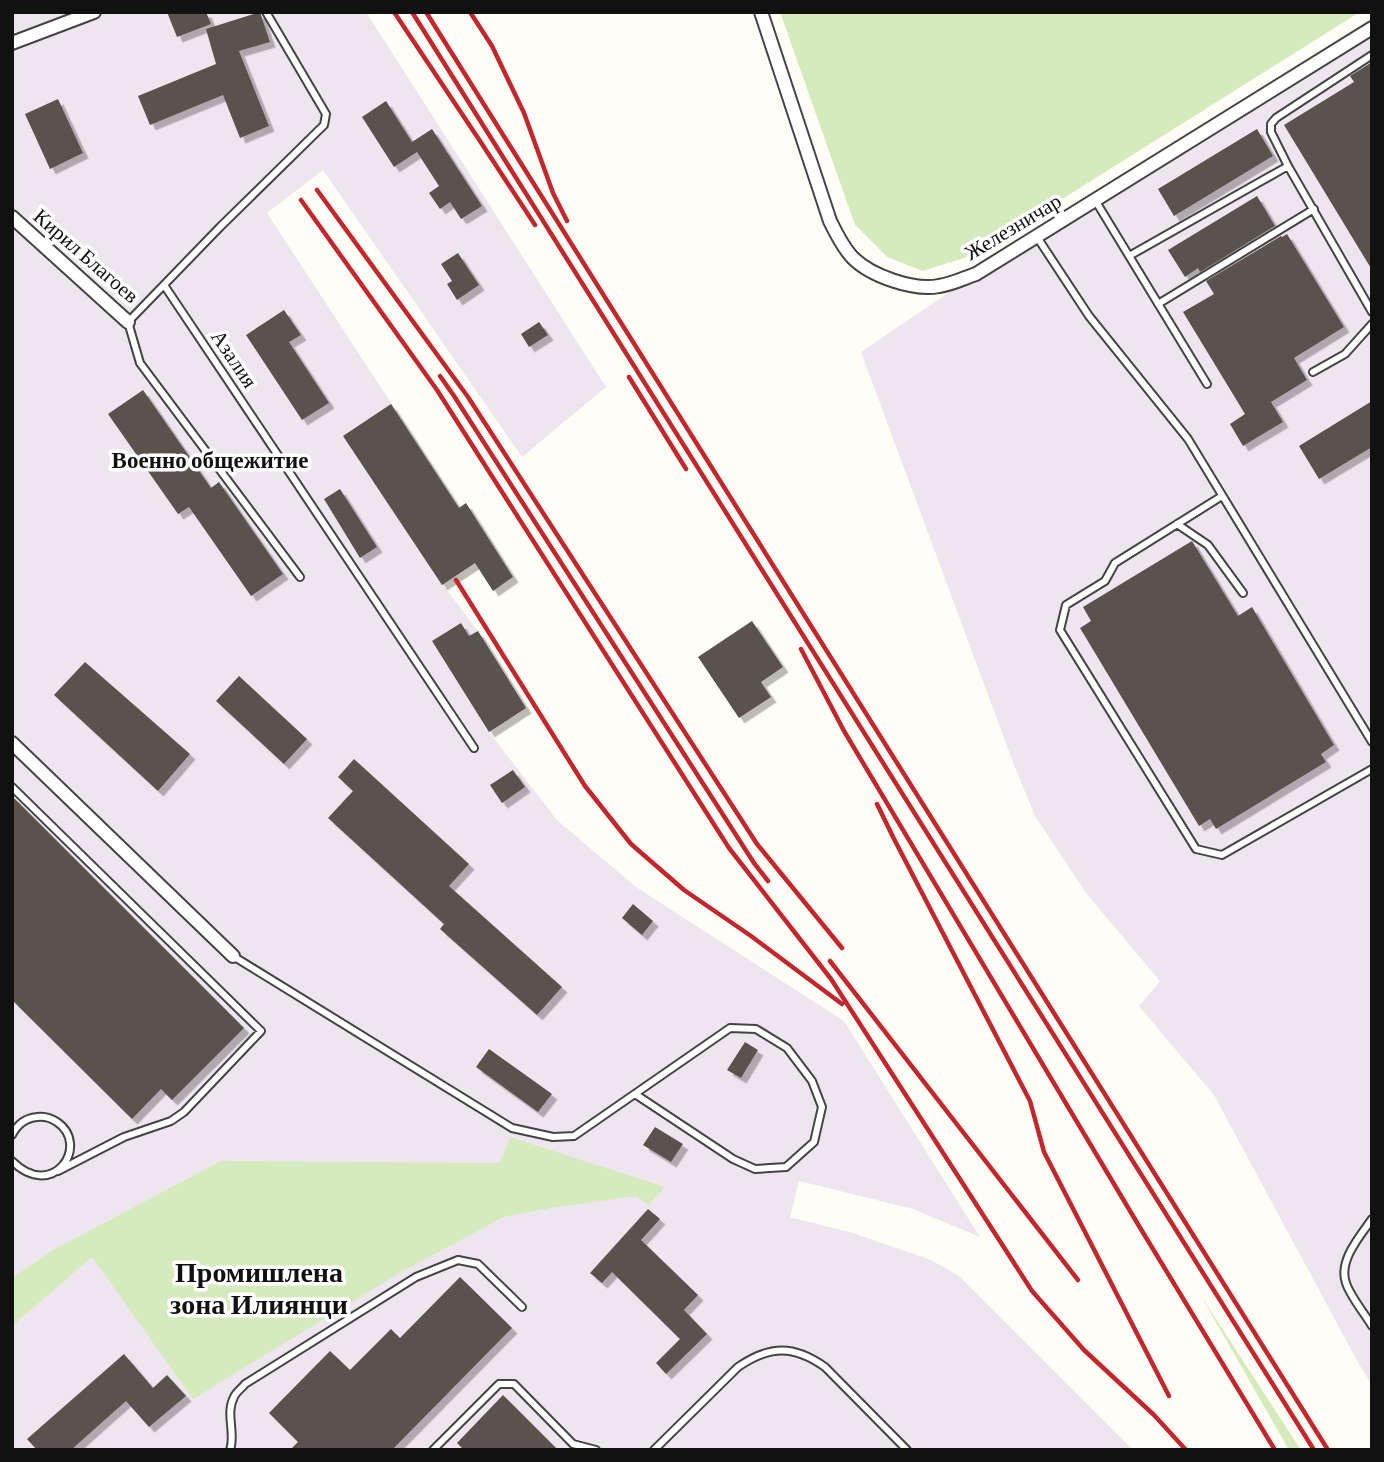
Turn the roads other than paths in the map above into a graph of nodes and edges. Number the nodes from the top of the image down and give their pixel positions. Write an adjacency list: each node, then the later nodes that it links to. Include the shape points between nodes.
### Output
1 (93, 12): 5 (street)
2 (266, 12): 13 (lane, via 326,120)
3 (761, 12): 11 (street, Железничар, via 830,220 853,258 877,275 907,285 937,287 976,274)
4 (1372, 28): 8 (street, Железничар)
5 (12, 43)
6 (1372, 55): 7 (lane, via 1271,124)
7 (1288, 166): 9 (lane); 12 (lane)
8 (1095, 200): 11 (street, Железничар); 12 (lane)
9 (1314, 209): 14 (lane); 15 (lane)
10 (12, 217): 16 (street, Кирил Благоев)
11 (1037, 236): 20 (lane, via 1090,316 1188,439)
12 (1129, 256): 14 (lane)
13 (164, 285): 16 (lane, Кирил Благоев); 26 (lane, Азалия)
14 (1158, 304): 19 (lane)
15 (1372, 312)
16 (128, 322): 22 (lane, via 140,363)
17 (1372, 324): 18 (lane, via 1345,354)
18 (1313, 372)
19 (1207, 384)
20 (1222, 496): 21 (lane); 24 (lane)
21 (1177, 524): 23 (lane, via 1208,545); 27 (lane, via 1115,563 1105,581 1066,605 1060,630 1196,849 1222,855)
22 (299, 577)
23 (1243, 593)
24 (1372, 742)
25 (12, 743): 29 (street)
26 (474, 748)
27 (1372, 769)
28 (12, 787): 33 (lane, via 261,1031 171,1121 124,1137)
29 (233, 956): 30 (lane, via 512,1128 553,1137 574,1136)
30 (635, 1094): 30 (lane, via 730,1028 756,1029 787,1048 812,1081 822,1107 814,1142 786,1167 755,1169)
31 (12, 1135): 33 (lane, via 29,1118 41,1116 62,1125 71,1149)
32 (12, 1159): 33 (lane, via 33,1176)
33 (58, 1171)
34 (1372, 1219): 36 (lane, via 1344,1272)
35 (522, 1307): 37 (lane, via 478,1264 458,1260 416,1277 245,1384 234,1396 230,1411)
36 (1372, 1326)
37 (230, 1450)
38 (433, 1450): 39 (lane, via 499,1384 514,1384 573,1444)
39 (596, 1450)
40 (654, 1450): 41 (lane, via 738,1367 772,1350 810,1356 825,1367)
41 (907, 1450)

